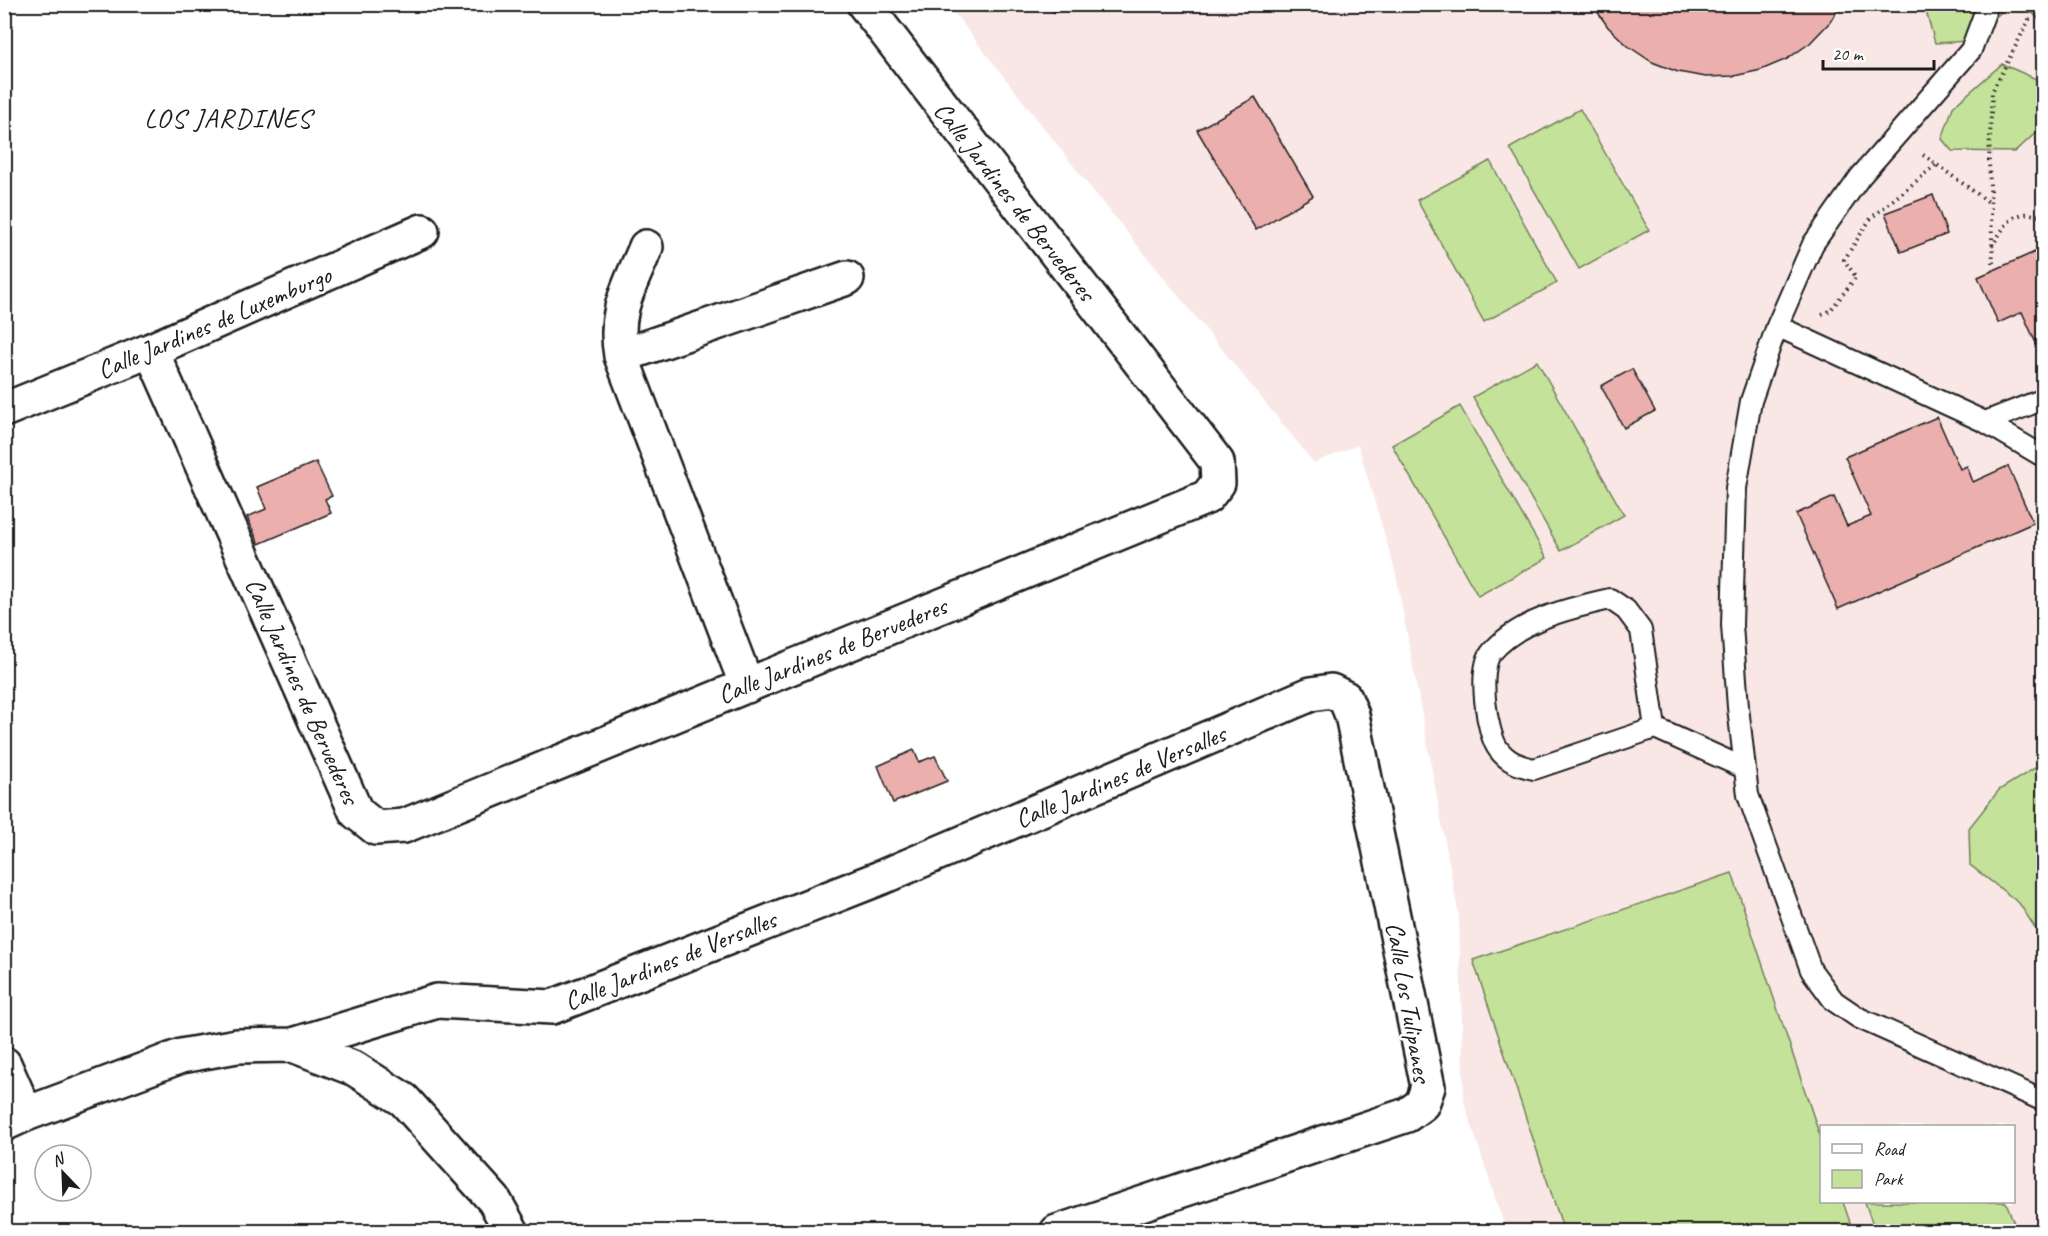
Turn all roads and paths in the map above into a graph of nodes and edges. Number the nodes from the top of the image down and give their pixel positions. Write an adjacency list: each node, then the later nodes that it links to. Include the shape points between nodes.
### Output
1 (864, 4): 21 (street, Calle Jardines de Bervederes, via 1217,462 1218,483 1207,497)
2 (1988, 4): 14 (lane, via 1971,50 1860,177 1814,244)
3 (2029, 4): 6 (path, via 2028,21 1992,92)
4 (1923, 155): 5 (path)
5 (1936, 165): 6 (path); 13 (path, via 1871,218 1844,260 1856,277 1830,311)
6 (1990, 204): 9 (path)
7 (2043, 214): 9 (path, via 2025,214 2010,220)
8 (422, 231): 15 (street, Calle Jardines de Luxemburgo)
9 (1992, 247): 11 (path)
10 (645, 248): 16 (street, via 618,317)
11 (1993, 263)
12 (847, 278): 16 (street)
13 (1819, 315)
14 (1777, 326): 19 (lane); 24 (lane, via 1751,401 1736,488 1732,625)
15 (151, 350): 18 (street, Calle Jardines de Luxemburgo); 21 (street, Calle Jardines de Bervederes, via 356,812 376,828 404,826)
16 (621, 356): 21 (street)
17 (2043, 399): 19 (lane)
18 (4, 410)
19 (1985, 422): 20 (lane)
20 (2043, 457)
21 (747, 686)
22 (1311, 693): 25 (street, Calle Jardines de Versalles, via 880,878 552,1007 437,1001); 30 (street, Calle Los Tulipanes, via 1331,691 1345,698 1352,715 1428,1087 1422,1104 1407,1115)
23 (1655, 728): 23 (lane, via 1641,630 1626,610 1610,599 1573,607 1514,632 1489,655 1483,686 1489,724 1498,749 1516,765 1534,769); 24 (lane)
24 (1744, 768): 27 (lane, via 1748,795 1812,970 1834,1001 1859,1018)
25 (292, 1045): 28 (street, Calle Jardines de Versalles, via 237,1046 181,1056); 29 (street, via 355,1069 404,1100 495,1200)
26 (4, 1064): 28 (street)
27 (2043, 1101)
28 (15, 1119)
29 (512, 1232)
30 (1058, 1232)

